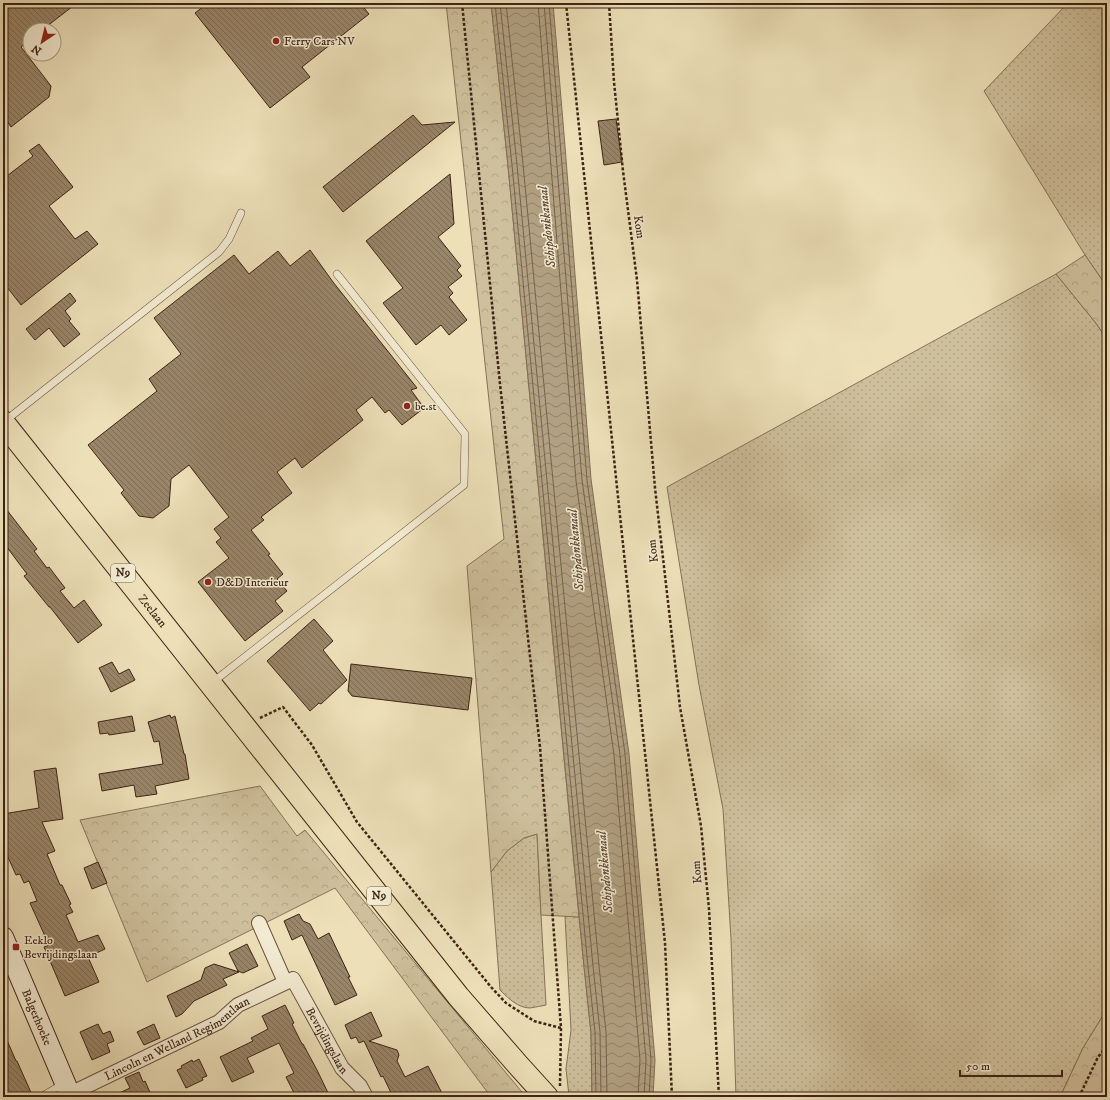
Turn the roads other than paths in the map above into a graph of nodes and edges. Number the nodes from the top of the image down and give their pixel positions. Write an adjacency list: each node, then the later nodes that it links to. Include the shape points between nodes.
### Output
1 (241, 213): 3 (lane, via 219,252)
2 (337, 274): 4 (lane, via 465,434 464,485)
3 (3, 422): 4 (main road, Zeelaan / N9)
4 (210, 684): 9 (main road, Zeelaan / N9, via 458,996 518,1065)
5 (259, 923): 7 (street)
6 (3, 937): 8 (main road, Balgerhoeke)
7 (289, 981): 8 (street, Lincoln en Welland Regimentlaan, via 238,1005 219,1022); 11 (street, Bevrijdingslaan, via 342,1068 360,1086)
8 (69, 1091): 10 (lane)
9 (553, 1093)
10 (42, 1097)
11 (366, 1097)

